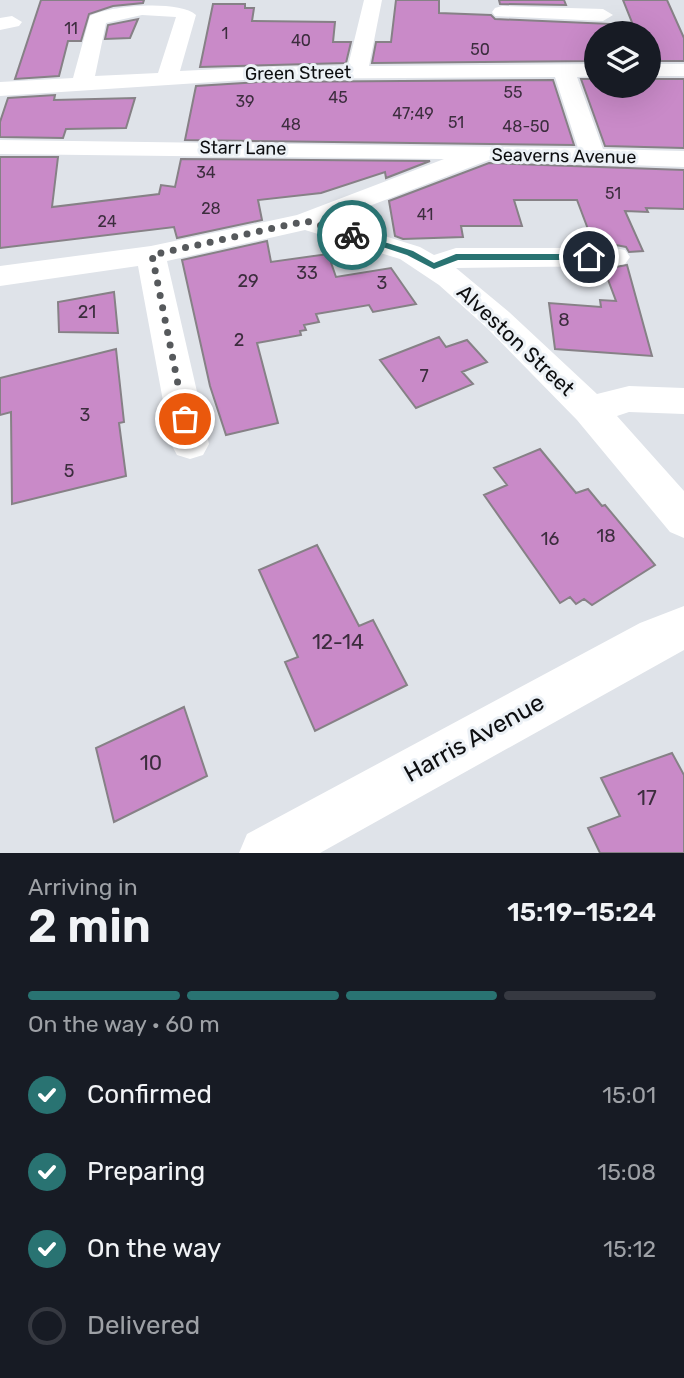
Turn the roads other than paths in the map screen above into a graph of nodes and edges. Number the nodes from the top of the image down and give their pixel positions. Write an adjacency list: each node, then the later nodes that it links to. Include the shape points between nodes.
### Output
1 (373, 0): 8 (street)
2 (502, 12): 3 (street)
3 (604, 16)
4 (684, 69): 6 (street)
5 (584, 70): 7 (street, Green Street)
6 (661, 70)
7 (564, 71): 8 (street, Green Street); 14 (street)
8 (357, 72): 9 (street, Green Street)
9 (168, 77): 10 (street, Green Street); 10 (street, via 186,15 169,8 100,17)
10 (83, 83): 11 (street, Green Street)
11 (0, 89)
12 (0, 147): 13 (street, Starr Lane)
13 (486, 152): 14 (street, Seaverns Avenue); 16 (street, Seaverns Avenue)
14 (593, 156): 15 (street, Seaverns Avenue)
15 (684, 159)
16 (306, 221): 17 (street, Seaverns Avenue); 19 (street, Alveston Street, via 402,250)
17 (152, 255): 20 (street, Seaverns Avenue); 23 (street)
18 (615, 257): 19 (street, via 456,257)
19 (434, 266): 22 (street, Alveston Street, via 498,320)
20 (0, 276)
21 (684, 401): 22 (street, via 629,399)
22 (590, 410): 24 (street, Alveston Street)
23 (190, 444)
24 (684, 520)
25 (684, 628): 26 (street, Harris Avenue, via 656,639)
26 (266, 853)

